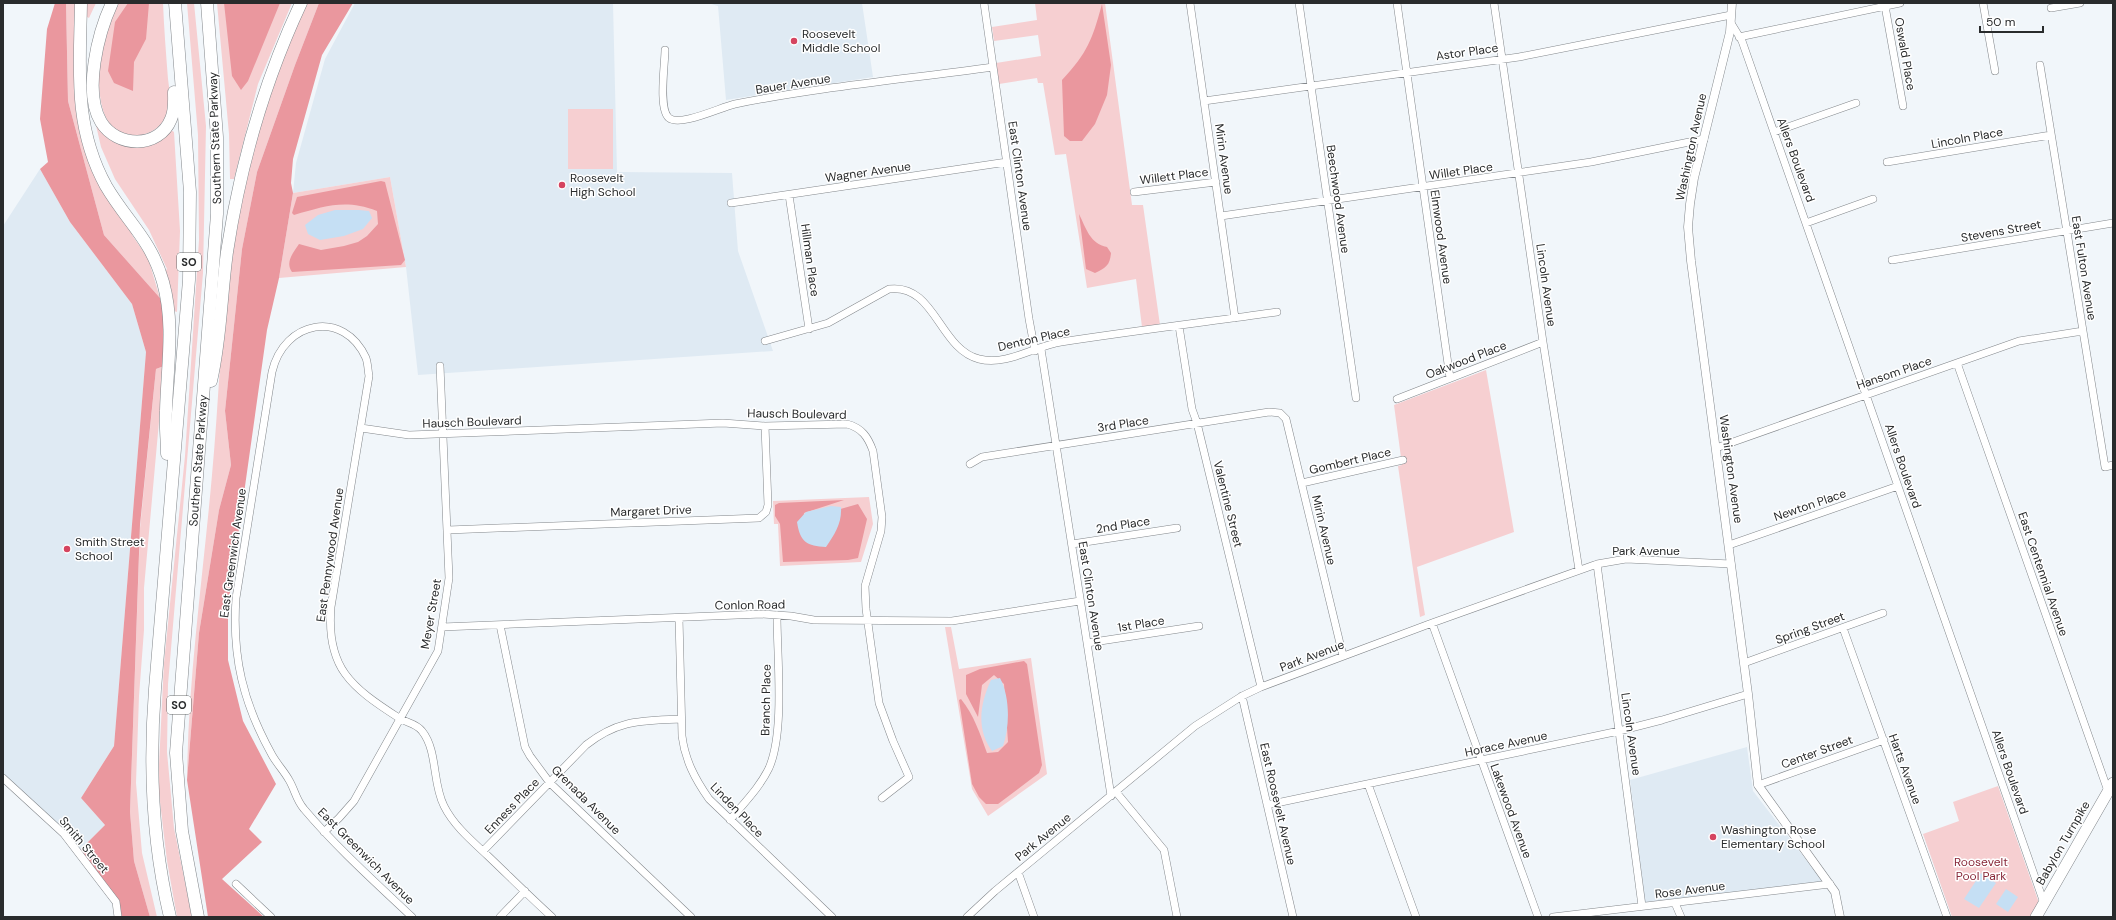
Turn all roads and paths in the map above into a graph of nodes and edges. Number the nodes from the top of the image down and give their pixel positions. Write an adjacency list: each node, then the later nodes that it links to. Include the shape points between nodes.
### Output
1 (81, 3): 48 (highway, via 79,94 88,142 100,174 112,195)
2 (104, 3): 48 (highway, via 93,35 88,62 89,114 104,163 144,230)
3 (112, 3): 4 (highway, via 102,28 97,52 94,75 95,104 102,123 111,133 122,139 139,142 160,133 169,124 173,113 170,40)
4 (172, 3)
5 (176, 3): 78 (highway, Southern State Parkway / SO, via 188,150 190,230 186,317)
6 (207, 3): 66 (highway, Southern State Parkway / SO, via 218,184)
7 (301, 3): 66 (highway, via 270,77 244,163 227,253 217,357)
8 (984, 3): 24 (street, East Clinton Avenue)
9 (1190, 3): 28 (street, Mirin Avenue)
10 (1299, 3): 27 (street, Beechwood Avenue)
11 (1397, 3): 25 (street, Elmwood Avenue)
12 (1494, 3): 22 (street, Lincoln Avenue)
13 (1732, 3): 19 (street, Washington Avenue)
14 (1900, 3): 17 (street)
15 (1983, 3): 26 (street)
16 (2080, 3): 18 (street)
17 (1885, 6): 20 (street); 30 (street, Oswald Place)
18 (2052, 8)
19 (1731, 19): 20 (street, Allers Boulevard); 22 (street, Astor Place); 33 (street, Washington Avenue)
20 (1739, 37): 31 (street, Allers Boulevard)
21 (665, 50): 24 (street, Bauer Avenue, via 663,108 674,121 692,118 734,104)
22 (1502, 58): 25 (street, Astor Place); 36 (street, Lincoln Avenue)
23 (2040, 65): 32 (street, East Fulton Avenue)
24 (993, 67): 34 (street, East Clinton Avenue)
25 (1406, 72): 27 (street, Astor Place); 38 (street, Elmwood Avenue)
26 (1995, 72)
27 (1311, 86): 28 (street, Astor Place); 42 (street, Beechwood Avenue)
28 (1204, 101): 37 (street, Mirin Avenue)
29 (1856, 103): 31 (street)
30 (1903, 106)
31 (1774, 132): 45 (street, Allers Boulevard)
32 (2051, 135): 35 (street, Lincoln Place); 47 (street, East Fulton Avenue)
33 (1704, 139): 36 (street, Willet Place); 72 (street, Washington Avenue, via 1694,178 1688,227)
34 (1007, 162): 40 (street, Wagner Avenue); 58 (street, East Clinton Avenue, via 1028,319)
35 (1887, 162)
36 (1518, 174): 38 (street, Willet Place); 57 (street, Lincoln Avenue)
37 (1216, 182): 39 (street, Willett Place); 44 (street, Mirin Avenue)
38 (1423, 187): 42 (street, Willet Place); 61 (street, Elmwood Avenue)
39 (1134, 192)
40 (789, 194): 43 (street, Wagner Avenue); 53 (street, Hillman Place)
41 (1873, 199): 45 (street)
42 (1327, 201): 44 (street, Willet Place); 63 (street, Beechwood Avenue)
43 (731, 203)
44 (1221, 216): 51 (street, Mirin Avenue)
45 (1806, 223): 62 (street, Allers Boulevard)
46 (2113, 223): 47 (street, Stevens Street)
47 (2067, 231): 49 (street, Stevens Street); 54 (street, East Fulton Avenue)
48 (152, 251): 78 (highway, via 163,283 170,318 166,411)
49 (1892, 260)
50 (1277, 312): 51 (street, Denton Place)
51 (1235, 318): 52 (street, Denton Place)
52 (1179, 326): 58 (street, Denton Place, via 1059,343); 67 (street, Valentine Street, via 1192,409)
53 (809, 329): 56 (street, Denton Place); 58 (street, Denton Place, via 828,323 889,289 900,288 911,291 921,299 954,345 969,356 981,360 994,359)
54 (2083, 331): 59 (street, Hansom Place, via 2019,341); 75 (street, East Fulton Avenue, via 2105,467)
55 (343, 332): 69 (street, East Pennywood Avenue, via 359,346 366,360 369,376); 116 (street, East Greenwich Avenue, via 322,327 300,331 283,345 275,360 237,590 234,624 240,680 249,708 303,809)
56 (765, 341)
57 (1543, 342): 61 (street, Oakwood Place); 85 (street, Lincoln Avenue)
58 (1038, 350): 71 (street, East Clinton Avenue)
59 (1957, 363): 62 (street, Hansom Place); 111 (street, East Centennial Avenue)
60 (440, 366): 70 (street, Meyer Street)
61 (1450, 378): 64 (street, Oakwood Place)
62 (1867, 395): 72 (street, Hansom Place); 77 (street, Allers Boulevard)
63 (1356, 398)
64 (1397, 399)
65 (1280, 413): 67 (street, 3rd Place, via 1269,412); 76 (street, Mirin Avenue, via 1286,419)
66 (202, 415): 127 (highway, Southern State Parkway / SO, via 176,753 182,831)
67 (1197, 423): 71 (street, 3rd Place); 99 (street, Valentine Street)
68 (765, 426): 70 (street, Hausch Boulevard, via 723,422); 80 (street, Margaret Drive, via 768,505 766,512 759,518); 90 (street, Hausch Boulevard, via 847,424 860,429 869,441 876,464 882,517 881,531 865,586)
69 (361, 428): 70 (street, Hausch Boulevard, via 409,435); 102 (street, East Pennywood Avenue, via 331,607 330,638 337,661 348,679 366,696)
70 (444, 434): 80 (street, Meyer Street)
71 (1056, 445): 74 (street, 3rd Place, via 982,457); 81 (street, East Clinton Avenue)
72 (1716, 448): 82 (street, Washington Avenue)
73 (1403, 460): 76 (street, Gombert Place)
74 (970, 464)
75 (2113, 465)
76 (1302, 484): 97 (street, Mirin Avenue)
77 (1898, 486): 82 (street, Newton Place); 123 (street, Allers Boulevard)
78 (168, 520): 126 (highway, Southern State Parkway / SO, via 151,751 156,836)
79 (1177, 528): 81 (street, 2nd Place)
80 (448, 530): 94 (street, Meyer Street, via 449,578)
81 (1072, 544): 86 (street, East Clinton Avenue)
82 (1729, 545): 84 (street, Washington Avenue)
83 (1597, 564): 84 (street, Park Avenue, via 1626,559); 85 (street, Park Avenue); 104 (street, Lincoln Avenue)
84 (1731, 564): 98 (street, Washington Avenue)
85 (1579, 570): 91 (street, Park Avenue)
86 (1080, 601): 90 (street, Conlon Road, via 952,621); 96 (street, East Clinton Avenue)
87 (1883, 614): 95 (street, Spring Street)
88 (777, 615): 89 (street, Conlon Road); 90 (street, Conlon Road, via 814,620); 115 (street, Branch Place, via 778,726 775,750 761,782)
89 (679, 618): 92 (street, Conlon Road); 103 (street, Linden Place)
90 (868, 620): 113 (street, Hausch Boulevard, via 879,703 909,776)
91 (1432, 623): 97 (street, Park Avenue); 106 (street, Lakewood Avenue)
92 (500, 625): 94 (street, Conlon Road); 108 (street, Grenada Avenue, via 525,747)
93 (1198, 626): 96 (street, 1st Place)
94 (442, 627): 102 (street, Meyer Street, via 438,651)
95 (1843, 628): 98 (street, Spring Street); 105 (street, Harts Avenue)
96 (1087, 643): 112 (street, East Clinton Avenue)
97 (1343, 656): 99 (street, Park Avenue)
98 (1744, 663): 100 (street, Washington Avenue)
99 (1261, 687): 101 (street, Park Avenue)
100 (1748, 694): 104 (street, Horace Avenue); 110 (street, Washington Avenue)
101 (1242, 696): 112 (street, Park Avenue, via 1195,726); 114 (street, East Roosevelt Avenue)
102 (401, 719): 116 (street, Meyer Street, via 354,801); 117 (street, East Pennywood Avenue, via 414,723 425,735 443,806 456,826)
103 (681, 719): 108 (street, Enness Place, via 628,722 610,728 586,745); 115 (street, Linden Place, via 684,752 695,779 709,799)
104 (1619, 731): 106 (street, Horace Avenue); 124 (street, Lincoln Avenue)
105 (1884, 740): 110 (street, Center Street); 143 (street, Harts Avenue)
106 (1481, 761): 109 (street, Horace Avenue); 139 (street, Lakewood Avenue)
107 (3, 778): 125 (street, Smith Street, via 64,834 116,902)
108 (550, 783): 117 (street, Enness Place); 132 (street, Grenada Avenue)
109 (1368, 784): 114 (street, Horace Avenue); 138 (street)
110 (1758, 785): 120 (street, Washington Avenue)
111 (2110, 787): 123 (main road, Babylon Turnpike)
112 (1113, 794): 118 (street, Park Avenue); 136 (street, via 1159,841 1164,850)
113 (882, 798)
114 (1267, 806): 137 (street, East Roosevelt Avenue)
115 (730, 820): 133 (street, Linden Place)
116 (324, 832): 129 (street, East Greenwich Avenue)
117 (483, 852): 121 (street, East Pennywood Avenue)
118 (1018, 872): 134 (street, Park Avenue); 135 (street)
119 (236, 884): 128 (street)
120 (1830, 884): 122 (street, Rose Avenue); 142 (street, Washington Avenue, via 1835,892)
121 (525, 891): 130 (street); 131 (street, East Pennywood Avenue)
122 (1675, 903): 124 (street, Rose Avenue); 141 (street)
123 (2044, 903): 144 (main road, Babylon Turnpike)
124 (1642, 906): 140 (street, Rose Avenue)
125 (118, 917)
126 (170, 917)
127 (198, 917)
128 (271, 917)
129 (412, 917)
130 (500, 917)
131 (552, 917)
132 (692, 917)
133 (832, 917)
134 (967, 917)
135 (1034, 917)
136 (1177, 917)
137 (1293, 917)
138 (1416, 917)
139 (1538, 917)
140 (1553, 917)
141 (1680, 917)
142 (1840, 917)
143 (1947, 917)
144 (2036, 917)

